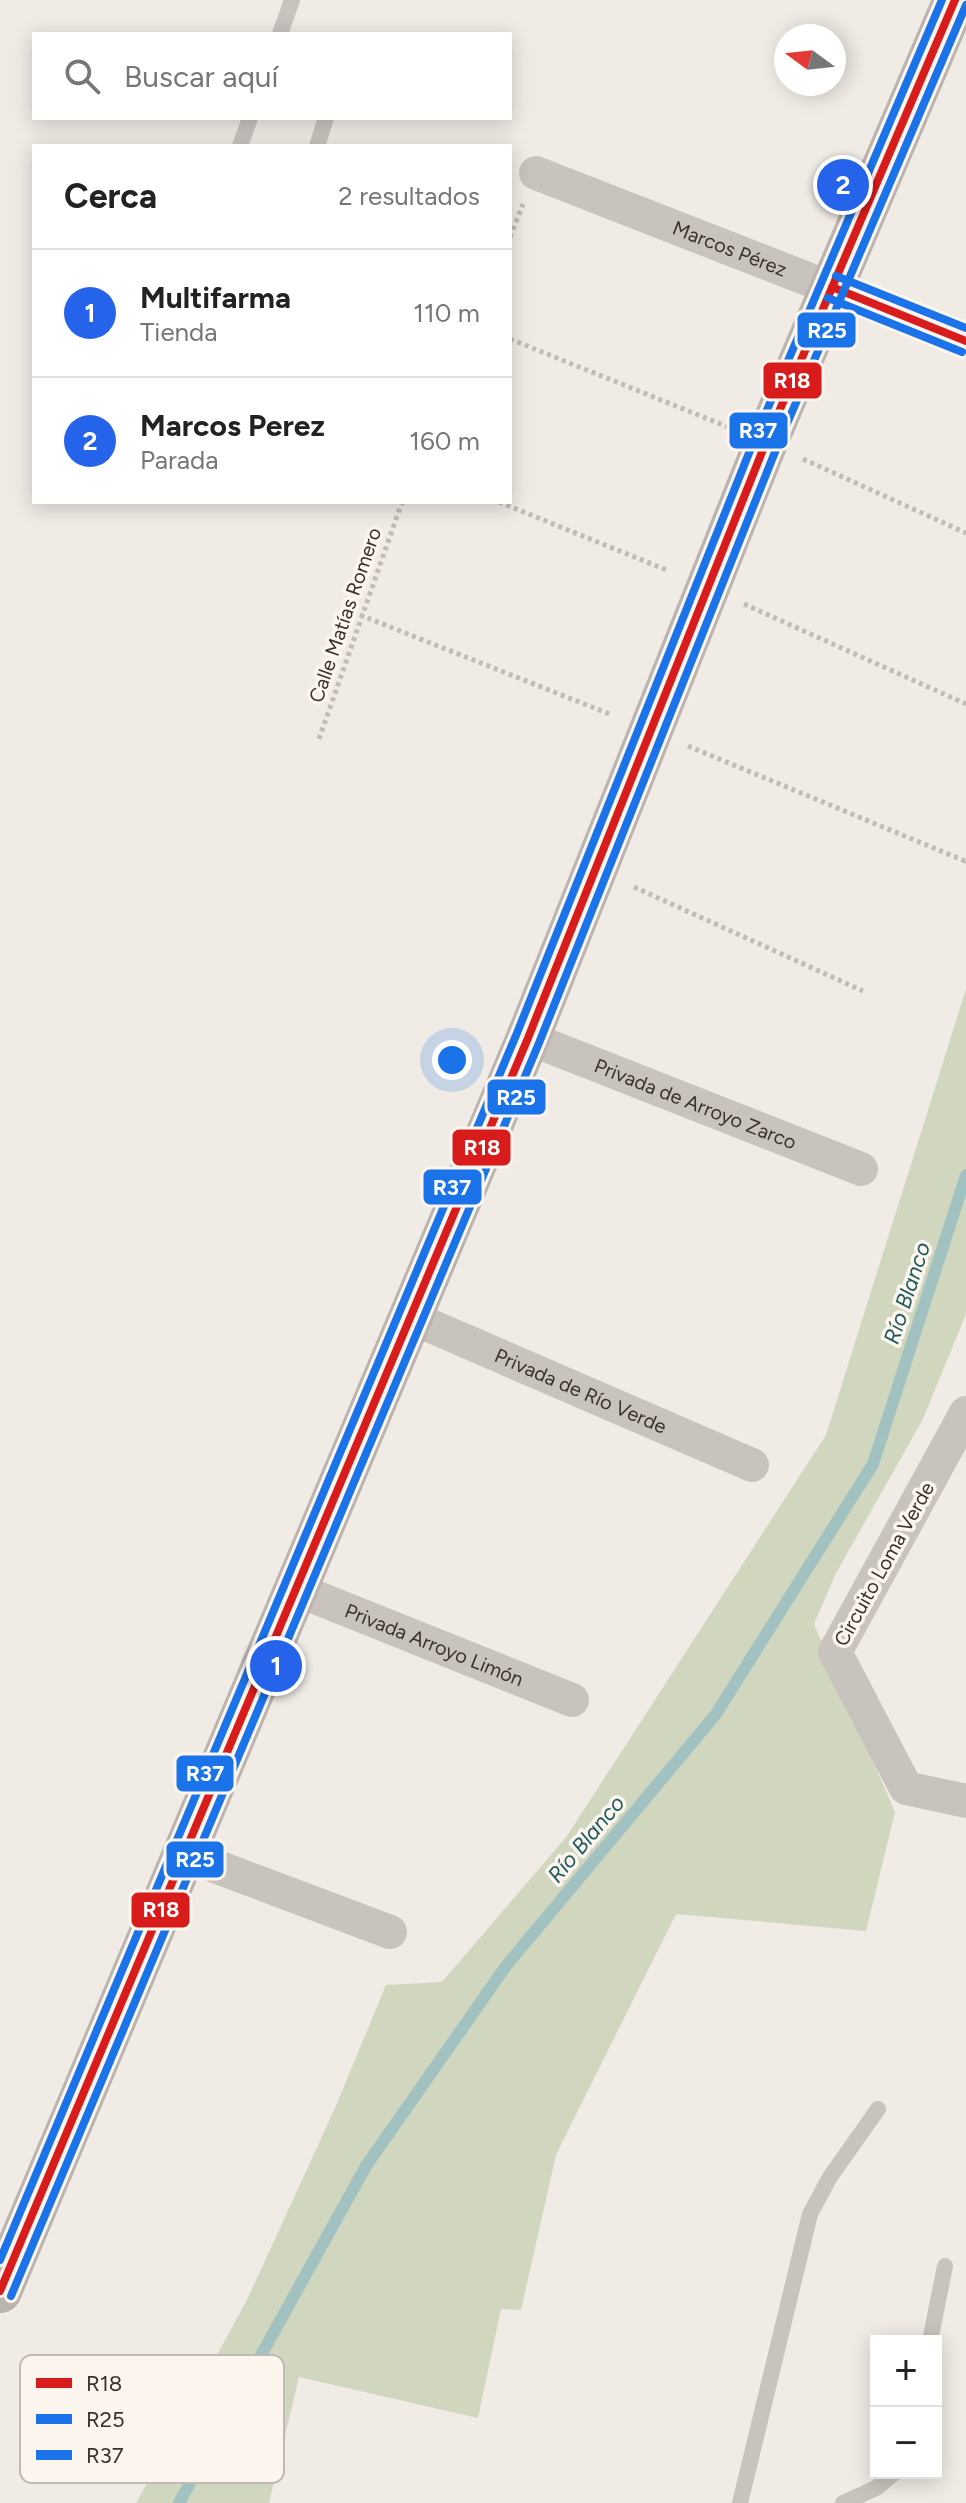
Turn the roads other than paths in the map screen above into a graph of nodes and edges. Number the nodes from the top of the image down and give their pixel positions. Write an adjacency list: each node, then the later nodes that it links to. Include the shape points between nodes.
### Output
1 (292, 0): 3 (lane)
2 (955, 0): 9 (main road)
3 (281, 32)
4 (249, 120): 6 (lane)
5 (325, 120): 7 (lane)
6 (241, 144)
7 (318, 144)
8 (536, 173): 9 (street, Marcos Pérez)
9 (832, 287): 10 (street, Marcos Pérez); 11 (main road)
10 (966, 341)
11 (528, 1038): 12 (street, Privada de Arroyo Zarco); 13 (main road)
12 (861, 1169)
13 (410, 1317): 15 (street, Privada de Río Verde); 16 (main road)
14 (966, 1413): 18 (street, Circuito Loma Verde, via 835,1652 906,1788)
15 (752, 1465)
16 (295, 1589): 17 (street, Privada Arroyo Limón); 19 (main road)
17 (572, 1700)
18 (966, 1801)
19 (183, 1854): 20 (street); 23 (main road)
20 (390, 1932)
21 (878, 2109): 26 (lane, via 810,2214)
22 (945, 2266): 24 (lane)
23 (0, 2291)
24 (931, 2335)
25 (887, 2479): 27 (lane)
26 (740, 2503)
27 (843, 2503)

